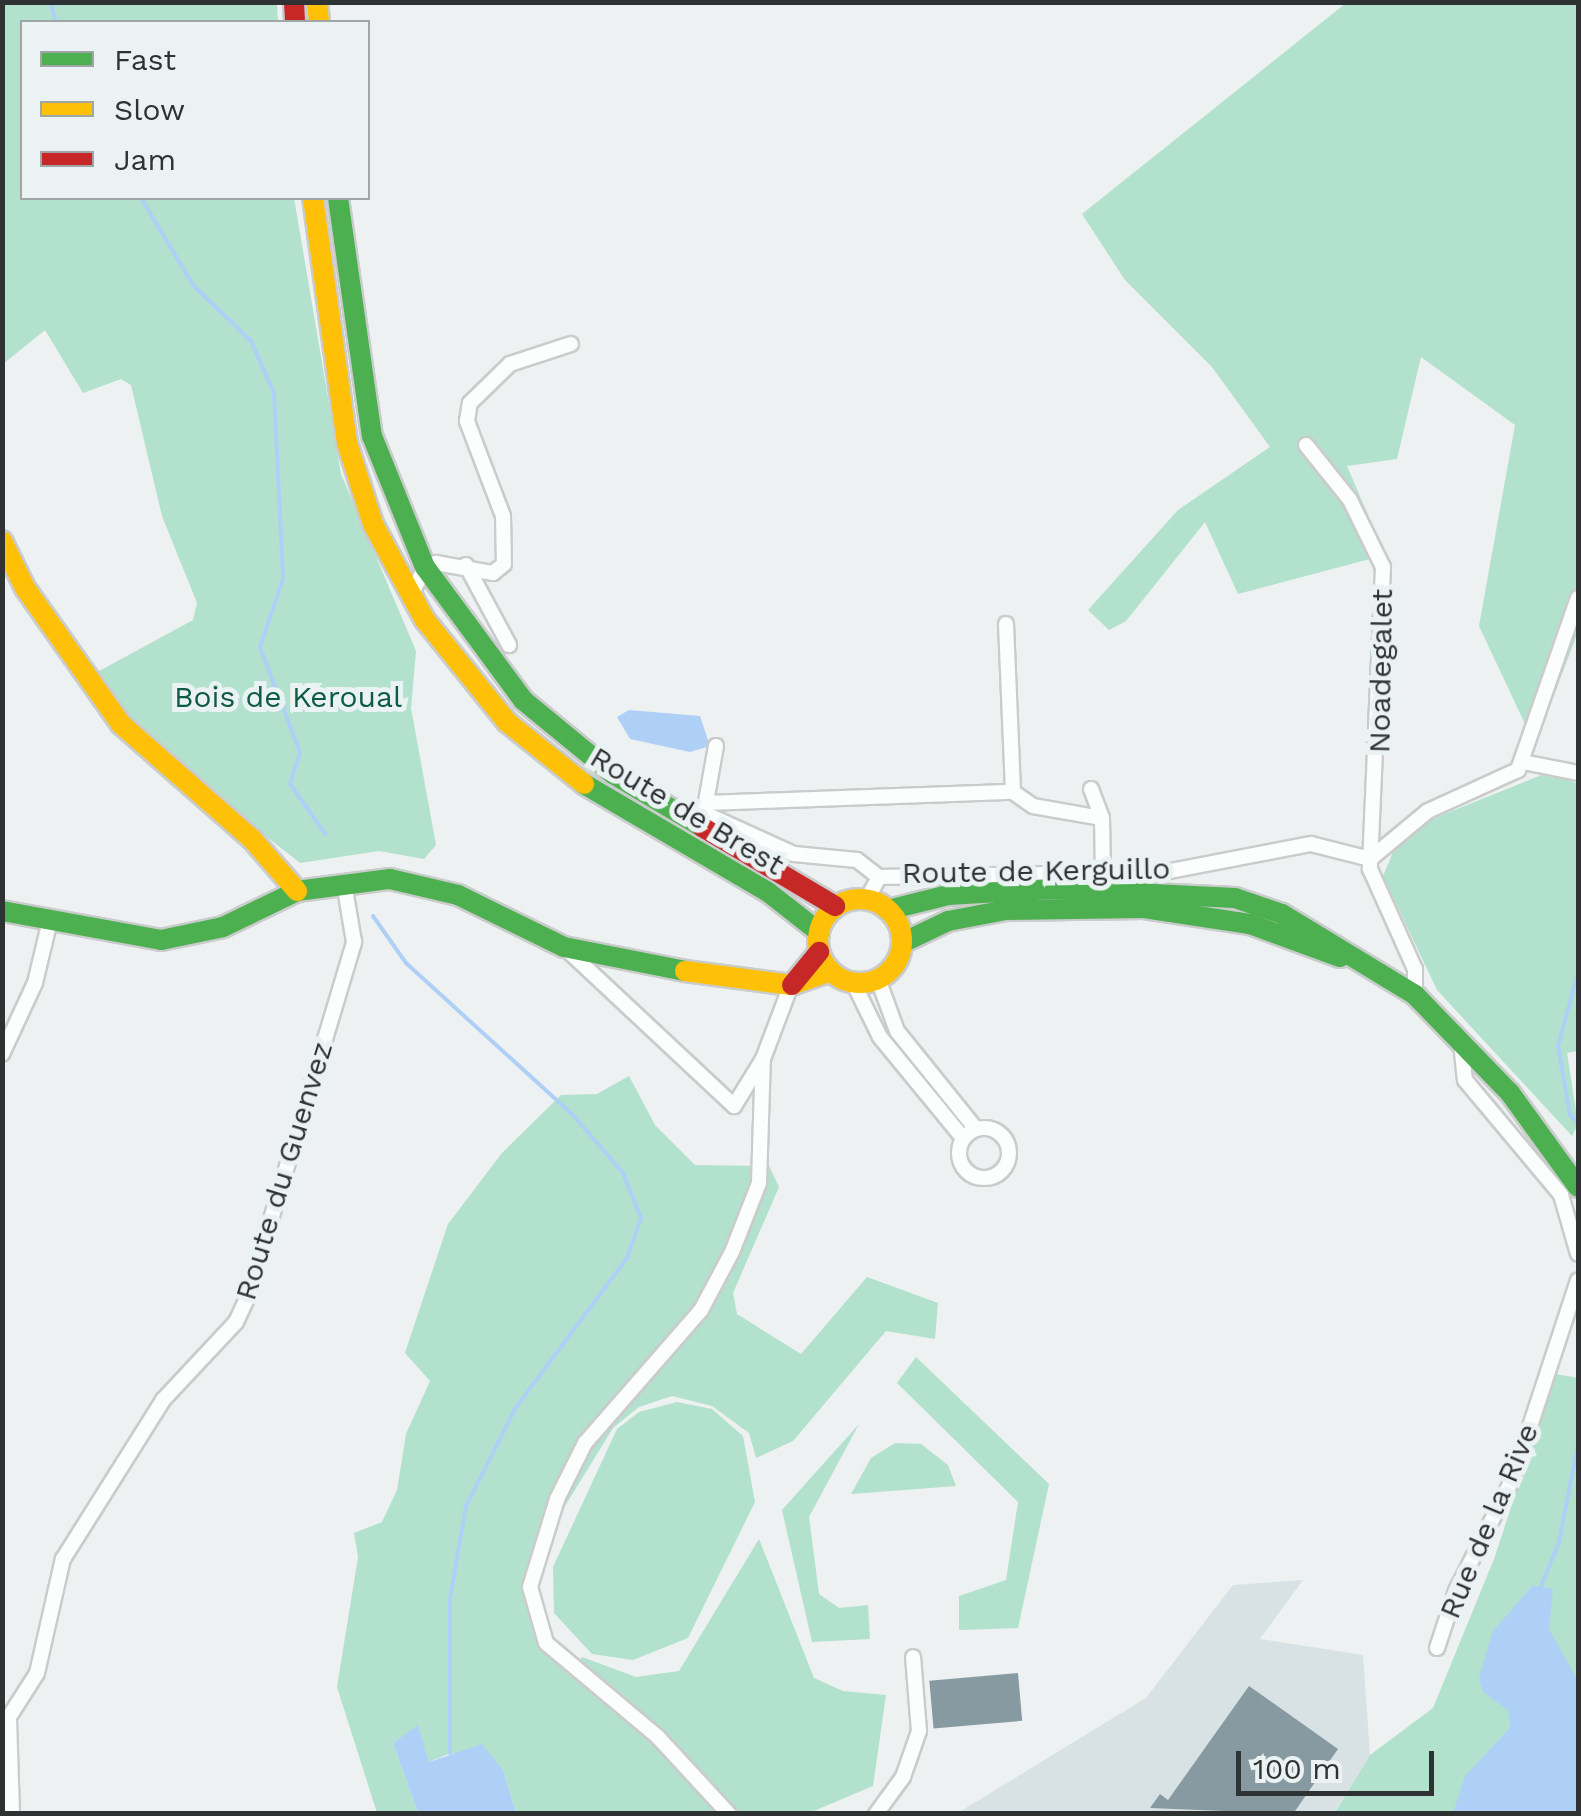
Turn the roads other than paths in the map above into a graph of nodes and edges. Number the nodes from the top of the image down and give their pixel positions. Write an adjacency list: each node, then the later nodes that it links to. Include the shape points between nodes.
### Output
1 (314, 200): 8 (main road, Route de Brest, via 347,443 373,524)
2 (338, 200): 7 (main road, Route de Brest, via 372,436)
3 (571, 344): 6 (street, via 510,364 470,403 467,421 503,516 506,551 492,573)
4 (1306, 446): 19 (street, Noadegalet, via 1350,500 1383,567)
5 (2, 541): 23 (main road, via 26,588 121,724 151,758 208,797)
6 (466, 566): 7 (street); 11 (street)
7 (425, 567): 8 (street); 25 (main road, Route de Brest, via 479,649 574,745)
8 (410, 597): 29 (main road, Route de Brest, via 472,683 561,770 768,892)
9 (1578, 598): 13 (street)
10 (1006, 624): 16 (street)
11 (509, 645)
12 (716, 746): 17 (street)
13 (1523, 762): 14 (street); 19 (street, via 1509,777 1428,811)
14 (1573, 772)
15 (1091, 789): 18 (street)
16 (1013, 792): 17 (street); 18 (street, via 1033,806)
17 (706, 802): 21 (street, Route de Kerguillo, via 704,813 751,838 830,862 857,860)
18 (1102, 818): 20 (street)
19 (1370, 858): 20 (street, Route de Kerguillo, via 1311,844 1183,869); 37 (street, via 1415,969)
20 (1102, 874): 21 (street, Route de Kerguillo)
21 (880, 877): 24 (street)
22 (344, 883): 23 (main road); 31 (main road, via 432,886); 46 (street, Route du Guenvez, via 354,942 248,1296 236,1322 163,1400 63,1558 37,1674 9,1717)
23 (296, 891): 28 (main road, via 192,937 161,940)
24 (867, 899): 25 (main road); 26 (main road)
25 (835, 906): 29 (main road)
26 (888, 910): 30 (main road); 35 (main road, via 948,895 1051,890 1236,898 1318,930)
27 (2, 911): 28 (main road)
28 (50, 920): 39 (street, via 36,983)
29 (819, 942): 32 (main road); 36 (main road)
30 (902, 944): 33 (main road); 35 (main road, via 948,921 1006,910 1186,912 1267,930)
31 (564, 946): 36 (main road); 40 (street, via 734,1106)
32 (831, 971): 34 (main road); 36 (main road)
33 (878, 979): 34 (main road); 34 (street, via 898,1031 969,1134 880,1038)
34 (853, 982)
35 (1396, 982): 37 (main road)
36 (791, 986): 40 (street)
37 (1415, 995): 38 (main road)
38 (1460, 1038): 41 (main road); 42 (street, via 1466,1080 1561,1195)
39 (2, 1054)
40 (763, 1059): 47 (street, via 759,1184 732,1252 701,1310 585,1442 557,1499 530,1587 546,1643 658,1737)
41 (1578, 1186)
42 (1578, 1254)
43 (1578, 1280): 44 (street, Rue de la Rive, via 1513,1478 1456,1591)
44 (1437, 1648)
45 (912, 1657): 48 (street, via 918,1731 904,1778)
46 (12, 1814)
47 (729, 1814)
48 (876, 1814)

